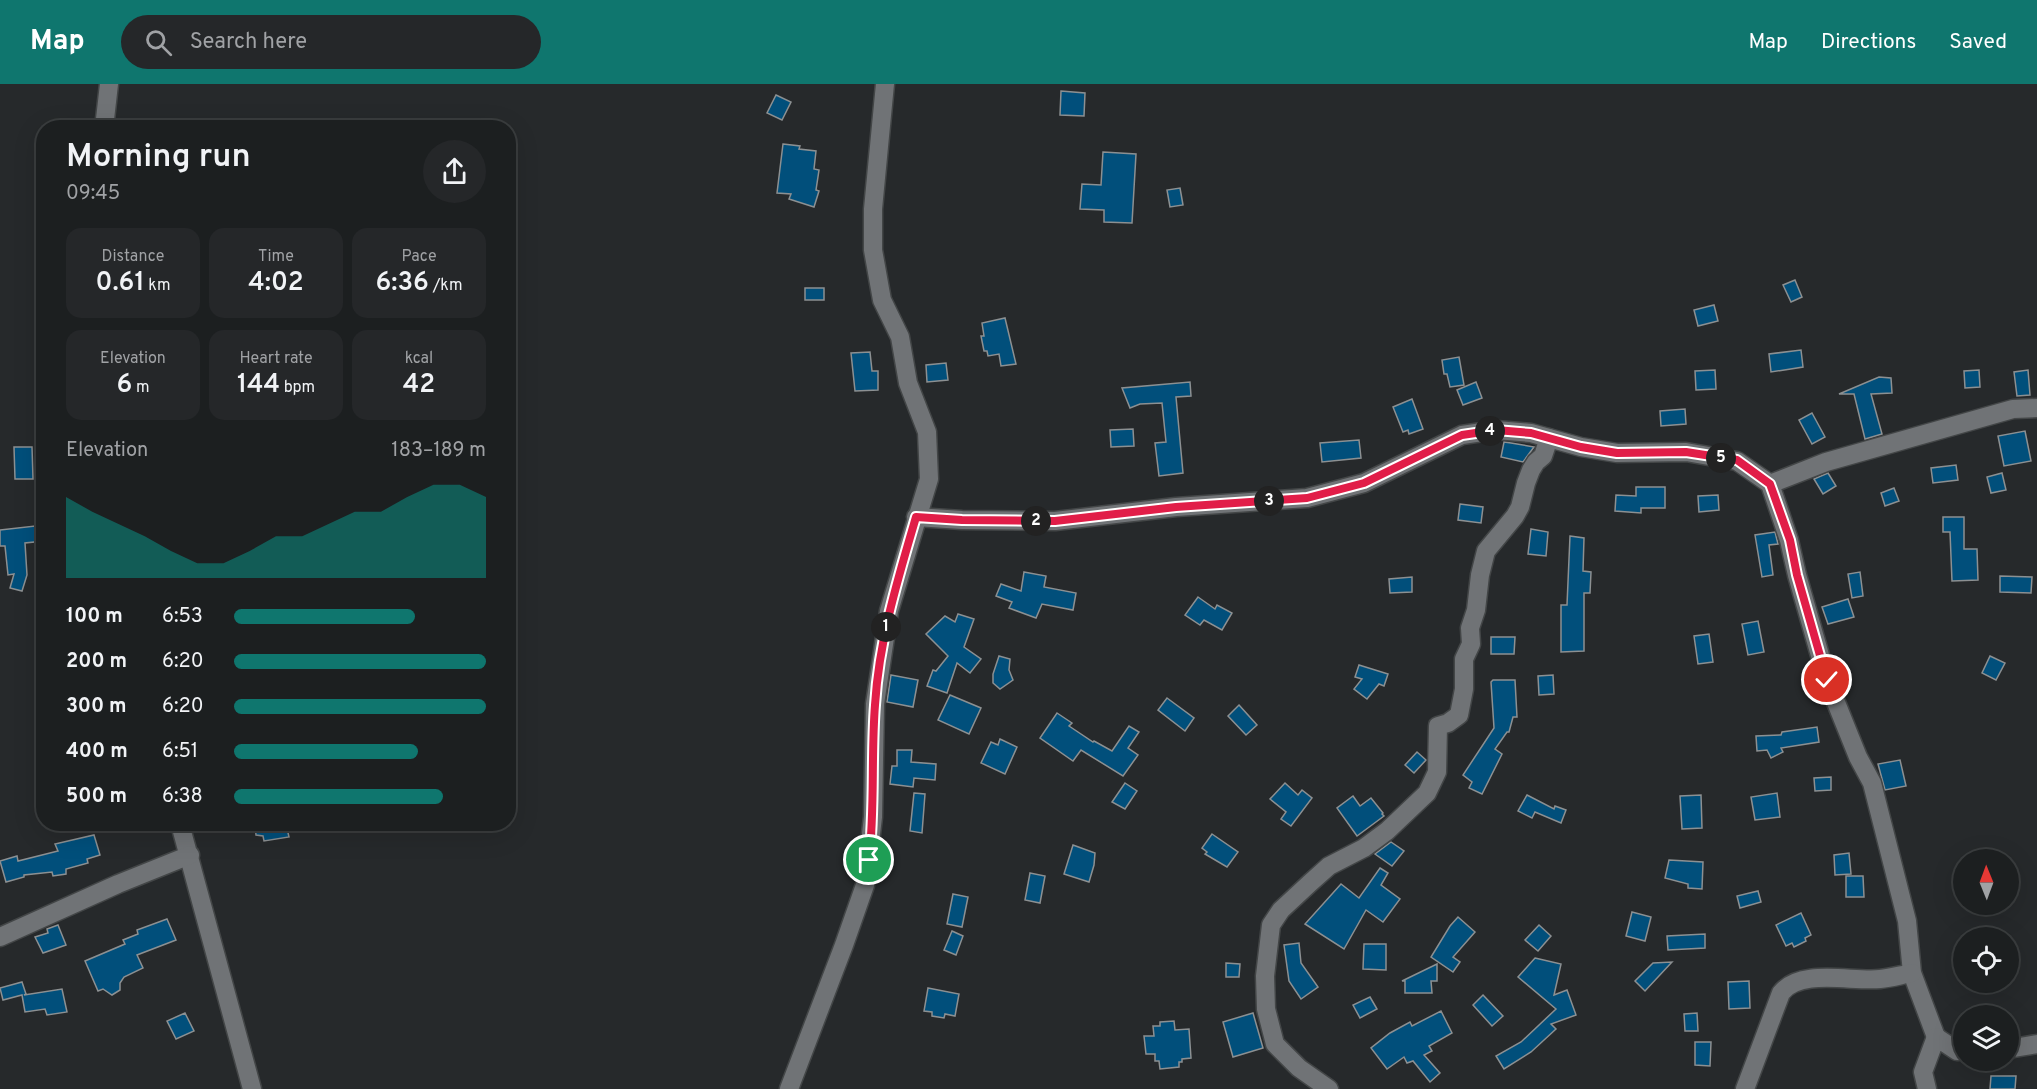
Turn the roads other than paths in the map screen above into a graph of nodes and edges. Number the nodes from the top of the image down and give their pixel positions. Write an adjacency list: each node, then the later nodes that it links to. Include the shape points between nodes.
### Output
1 (109, 84): 3 (street)
2 (885, 84): 7 (street, via 873,250 882,300 900,337 908,383 928,440 929,479)
3 (105, 120)
4 (2037, 408): 6 (street, via 2013,409 1980,418 1826,462)
5 (1549, 438): 6 (street, via 1617,453 1686,452 1737,460); 7 (street, via 1496,430 1462,435 1364,483 1307,498 1055,521); 18 (street, via 1543,456 1531,470 1515,516 1486,551 1470,628 1472,644 1464,659 1459,715 1438,726 1437,772 1427,794 1364,848 1329,866 1281,910 1271,925 1266,1009 1275,1044 1299,1068)
6 (1770, 484): 11 (street, via 1790,540 1827,680 1872,783 1907,921)
7 (916, 517): 17 (street, via 889,611 875,704 873,817 865,885)
8 (182, 831): 9 (street)
9 (190, 855): 10 (street); 16 (street)
10 (0, 937)
11 (1912, 973): 12 (street); 19 (street, via 1878,979 1806,980 1785,987)
12 (1936, 1037): 14 (street); 20 (street, via 1923,1072)
13 (2037, 1044): 15 (street)
14 (1953, 1047)
15 (2019, 1047)
16 (252, 1089)
17 (789, 1089)
18 (1329, 1089)
19 (1745, 1089)
20 (1927, 1089)

